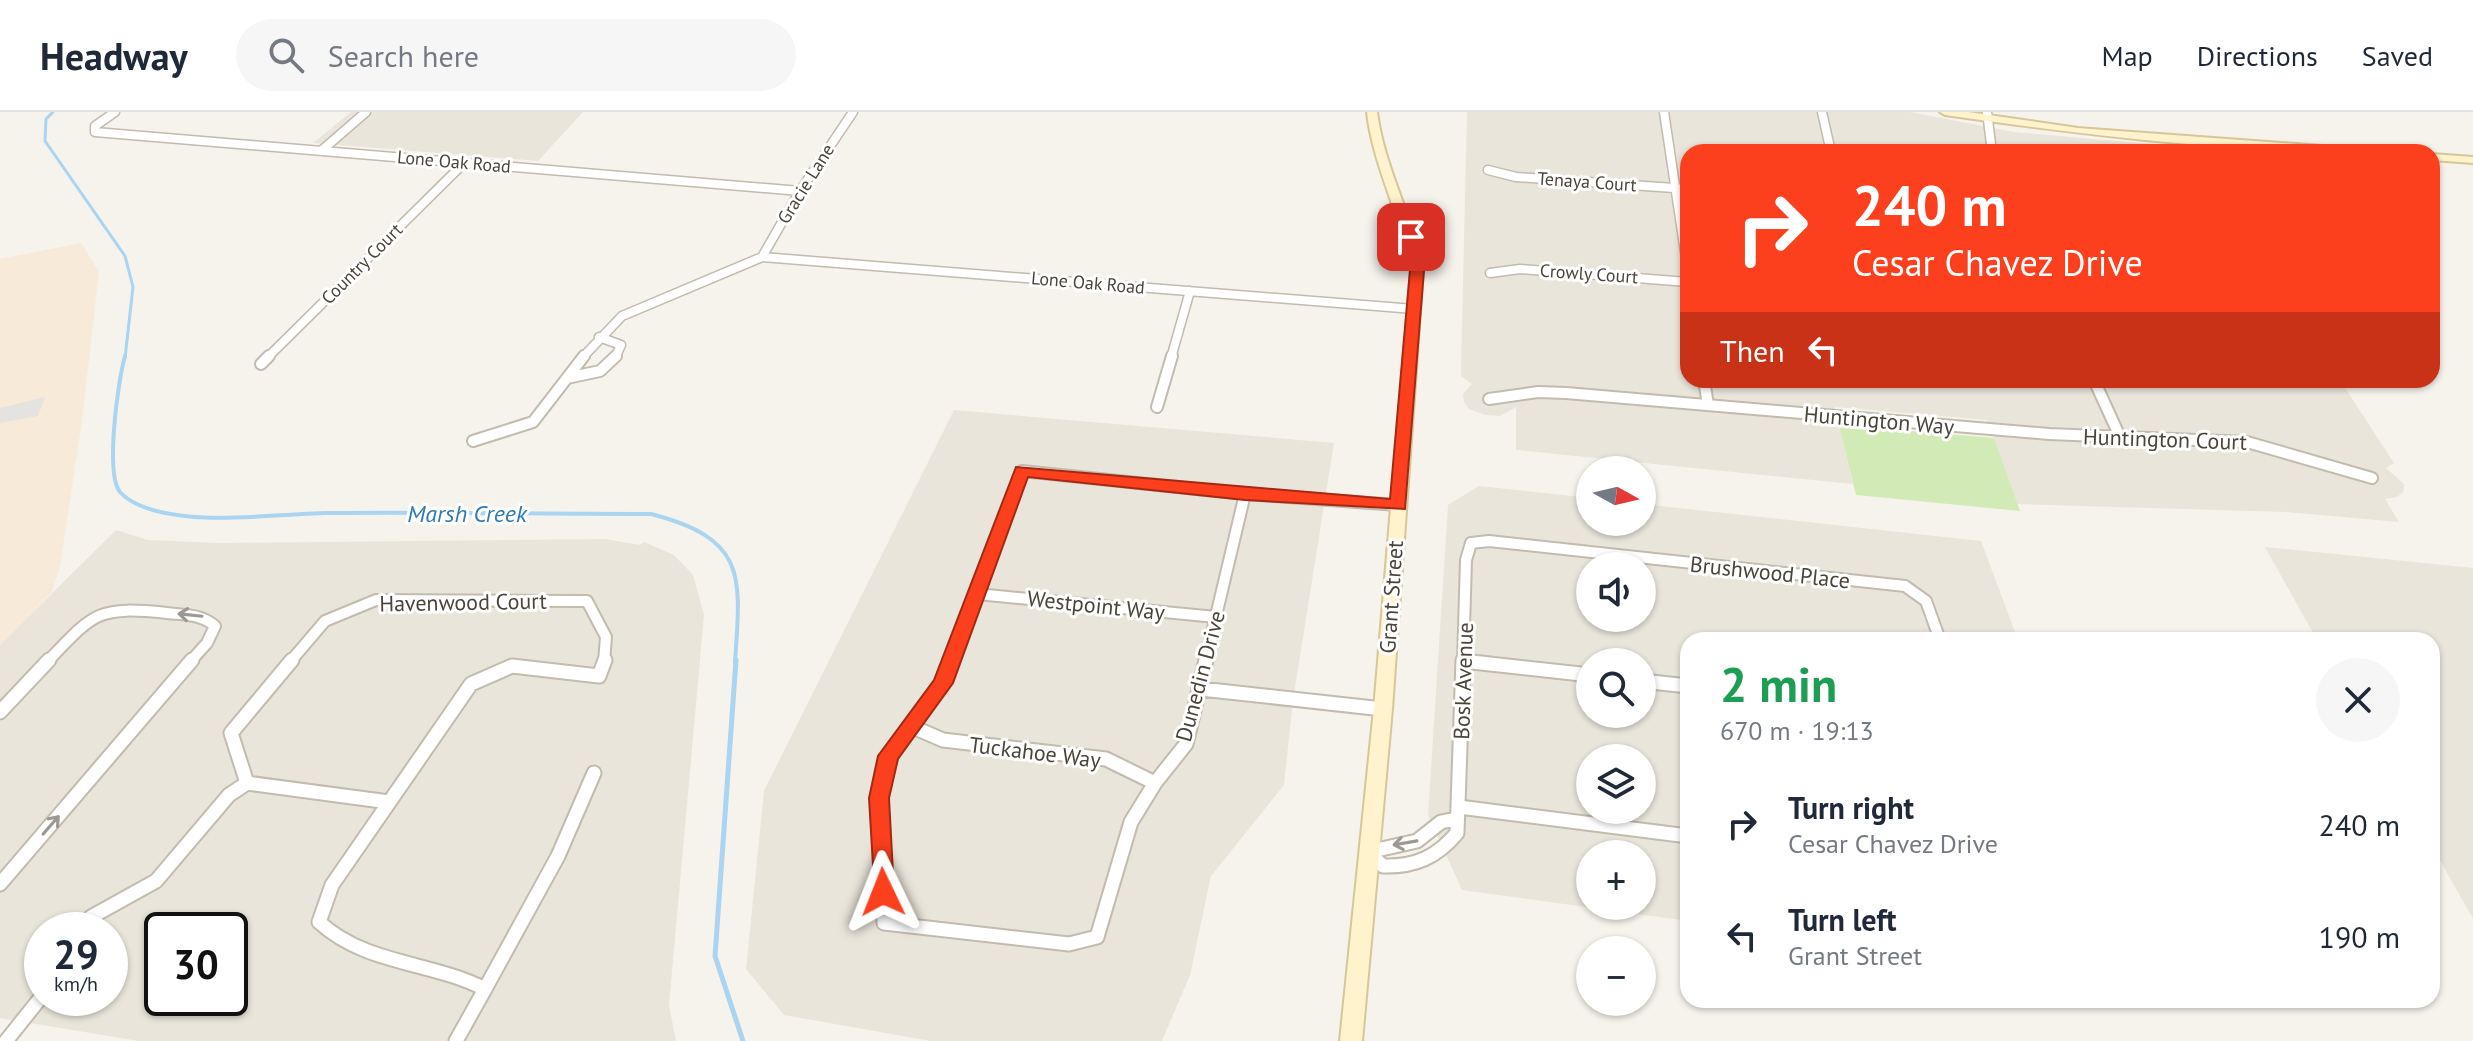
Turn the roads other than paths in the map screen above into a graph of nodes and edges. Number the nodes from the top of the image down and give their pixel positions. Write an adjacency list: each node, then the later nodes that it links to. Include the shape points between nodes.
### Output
1 (115, 112): 12 (street, Lone Oak Road, via 95,126 95,132)
2 (366, 112): 12 (street)
3 (853, 112): 19 (street, Gracie Lane)
4 (1372, 112): 25 (street, Grant Street, via 1375,137 1411,237 1417,270)
5 (1664, 112): 17 (street)
6 (1822, 112): 9 (street)
7 (1945, 112): 8 (street)
8 (1988, 116): 10 (street); 11 (street)
9 (1829, 144)
10 (1991, 144)
11 (2256, 144)
12 (321, 151): 15 (street, Lone Oak Road)
13 (2440, 158): 14 (street)
14 (2473, 160)
15 (464, 163): 19 (street, Lone Oak Road); 27 (street, Country Court)
16 (1488, 170): 17 (street, Tenaya Court, via 1516,177)
17 (1675, 188): 18 (street, Tenaya Court); 20 (street)
18 (1680, 188)
19 (800, 191): 21 (street, Gracie Lane)
20 (1680, 220)
21 (762, 257): 24 (street, Lone Oak Road); 26 (street, via 622,316)
22 (1490, 273): 23 (street, Crowly Court, via 1520,269)
23 (1680, 281)
24 (1190, 291): 25 (street, Lone Oak Road); 33 (street)
25 (1414, 309): 39 (street, Grant Street)
26 (599, 337): 28 (street); 28 (street, via 621,345 610,367)
27 (261, 364)
28 (567, 378): 36 (street, via 533,422)
29 (1705, 388): 32 (street)
30 (2098, 388): 35 (street)
31 (1489, 399): 32 (street, Huntington Way, via 1552,392)
32 (1708, 405): 34 (street, Huntington Way)
33 (1157, 407)
34 (2049, 434): 35 (street, Huntington Court)
35 (2120, 437): 37 (street, Huntington Court, via 2262,444)
36 (473, 441)
37 (2372, 478)
38 (1245, 494): 39 (street); 41 (street, via 1022,471); 42 (street, Dunedin Drive)
39 (1398, 505): 49 (street, Grant Street)
40 (1471, 543): 43 (street, Brushwood Place, via 1905,586 1922,592); 44 (street, Bosk Avenue)
41 (977, 594): 42 (street, Westpoint Way); 51 (street, via 943,683)
42 (1216, 617): 48 (street, Dunedin Drive)
43 (1937, 632)
44 (1463, 661): 45 (street); 56 (street, Bosk Avenue)
45 (1576, 673)
46 (1656, 683): 47 (street)
47 (1680, 685)
48 (1201, 689): 49 (street); 54 (street, Dunedin Drive, via 1186,744)
49 (1383, 709): 58 (street, Grant Street)
50 (0, 712): 59 (street, one-way to 50, via 207,643 215,626 190,615 120,608 102,613 76,632)
51 (913, 727): 54 (street, Tuckahoe Way, via 943,740 1106,759); 54 (street, Dunedin Drive, via 888,756 879,798 884,923 1069,944 1097,937 1131,822)
52 (594, 773): 61 (street, via 585,801)
53 (247, 783): 55 (street); 55 (street, Havenwood Court, via 231,733 325,621 376,600 587,601 610,638 599,676 512,666 471,684); 60 (street, via 229,795 156,881)
54 (1155, 783)
55 (389, 802): 61 (street, Havenwood Court, via 332,885 319,922 330,935 396,963 465,976)
56 (1458, 813): 57 (street); 58 (street, one-way to 58, via 1417,841); 58 (street, Bosk Avenue, via 1457,833 1421,863 1383,866)
57 (1680, 835)
58 (1368, 852): 65 (street, Grant Street)
59 (0, 884)
60 (100, 912)
61 (485, 989): 64 (street)
62 (26, 1016): 63 (street)
63 (6, 1041)
64 (456, 1041)
65 (1351, 1041)

